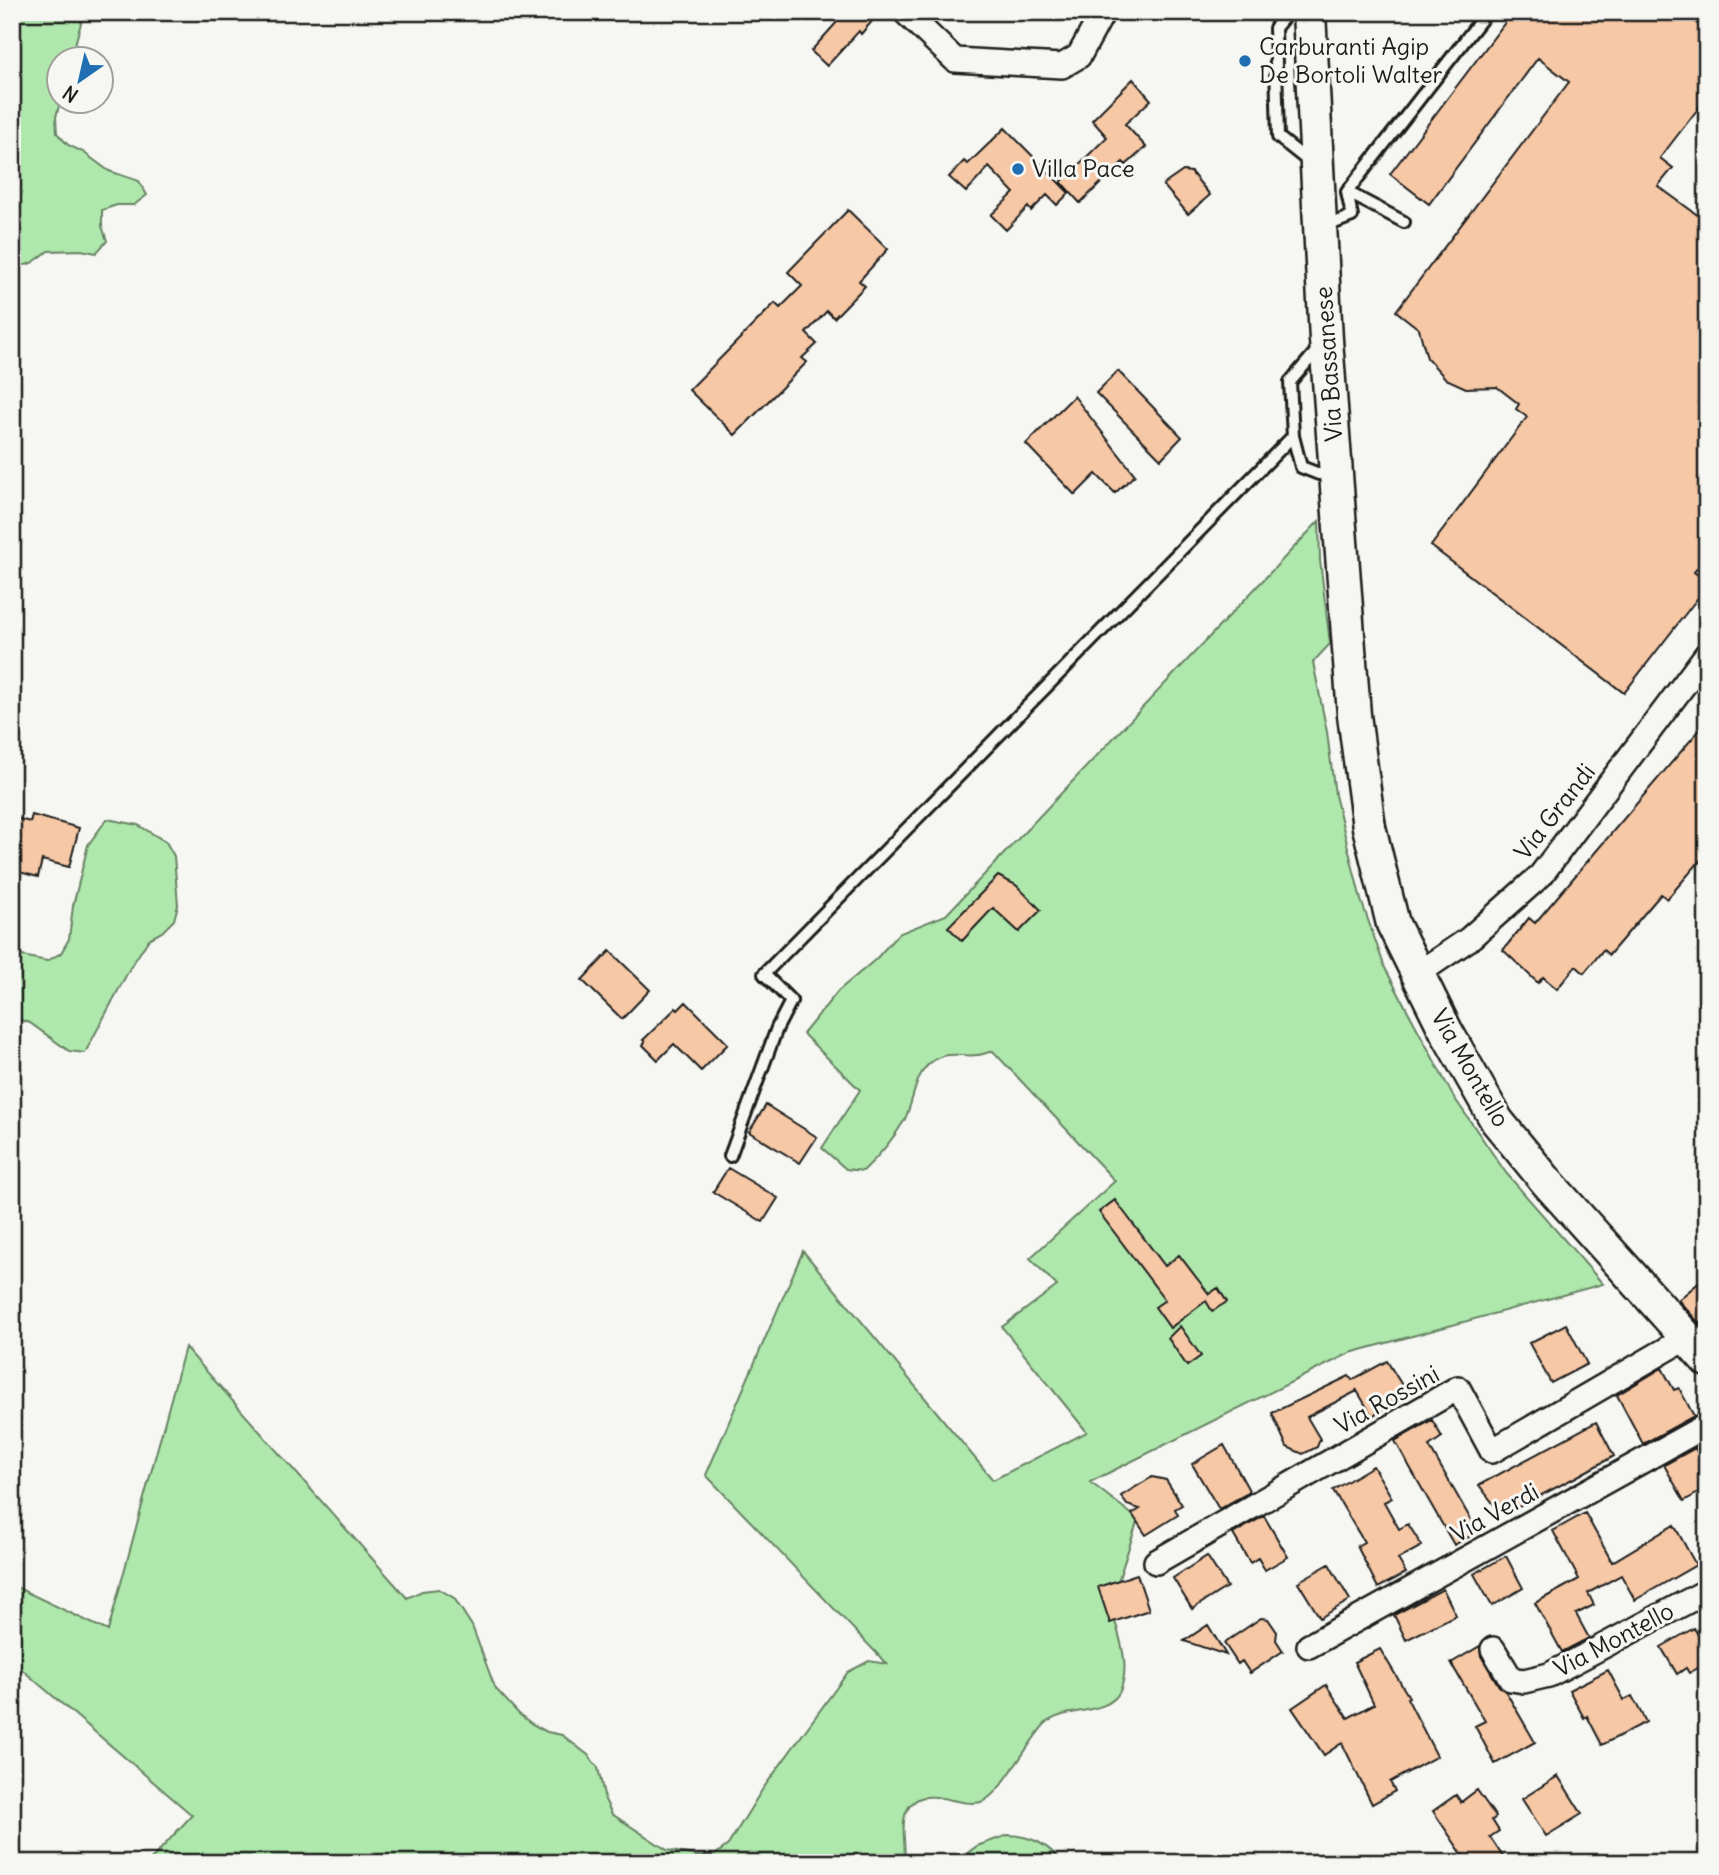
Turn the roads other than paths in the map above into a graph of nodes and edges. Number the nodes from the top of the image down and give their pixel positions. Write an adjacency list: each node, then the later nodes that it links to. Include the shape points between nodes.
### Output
1 (905, 12): 2 (street, via 955,60 1062,65 1079,57)
2 (1103, 12)
3 (1288, 12): 6 (lane, via 1275,28 1278,137)
4 (1309, 12): 6 (main road, Via Bassanese)
5 (1487, 12): 7 (lane)
6 (1318, 169): 9 (main road, Via Bassanese)
7 (1348, 192): 8 (lane); 9 (lane, via 1352,216)
8 (1404, 222)
9 (1321, 228): 10 (main road, Via Bassanese)
10 (1325, 340): 11 (lane, via 1290,382); 12 (main road, Via Bassanese)
11 (1293, 436): 12 (lane, via 1301,467); 16 (lane, via 764,974 790,1001)
12 (1336, 474): 14 (main road, Via Bassanese)
13 (1707, 654): 15 (street, Via Grandi, via 1541,875 1469,939)
14 (1354, 715): 15 (main road, Via Montello, via 1369,827 1393,924)
15 (1417, 974): 17 (main road, Via Montello, via 1497,1121)
16 (730, 1156)
17 (1697, 1349): 19 (street, Via Rossini, via 1492,1451 1458,1388)
18 (1707, 1425): 21 (street, Via Verdi)
19 (1156, 1562)
20 (1707, 1591): 22 (street, Via Montello, via 1549,1675 1511,1679)
21 (1309, 1646)
22 (1493, 1649)

